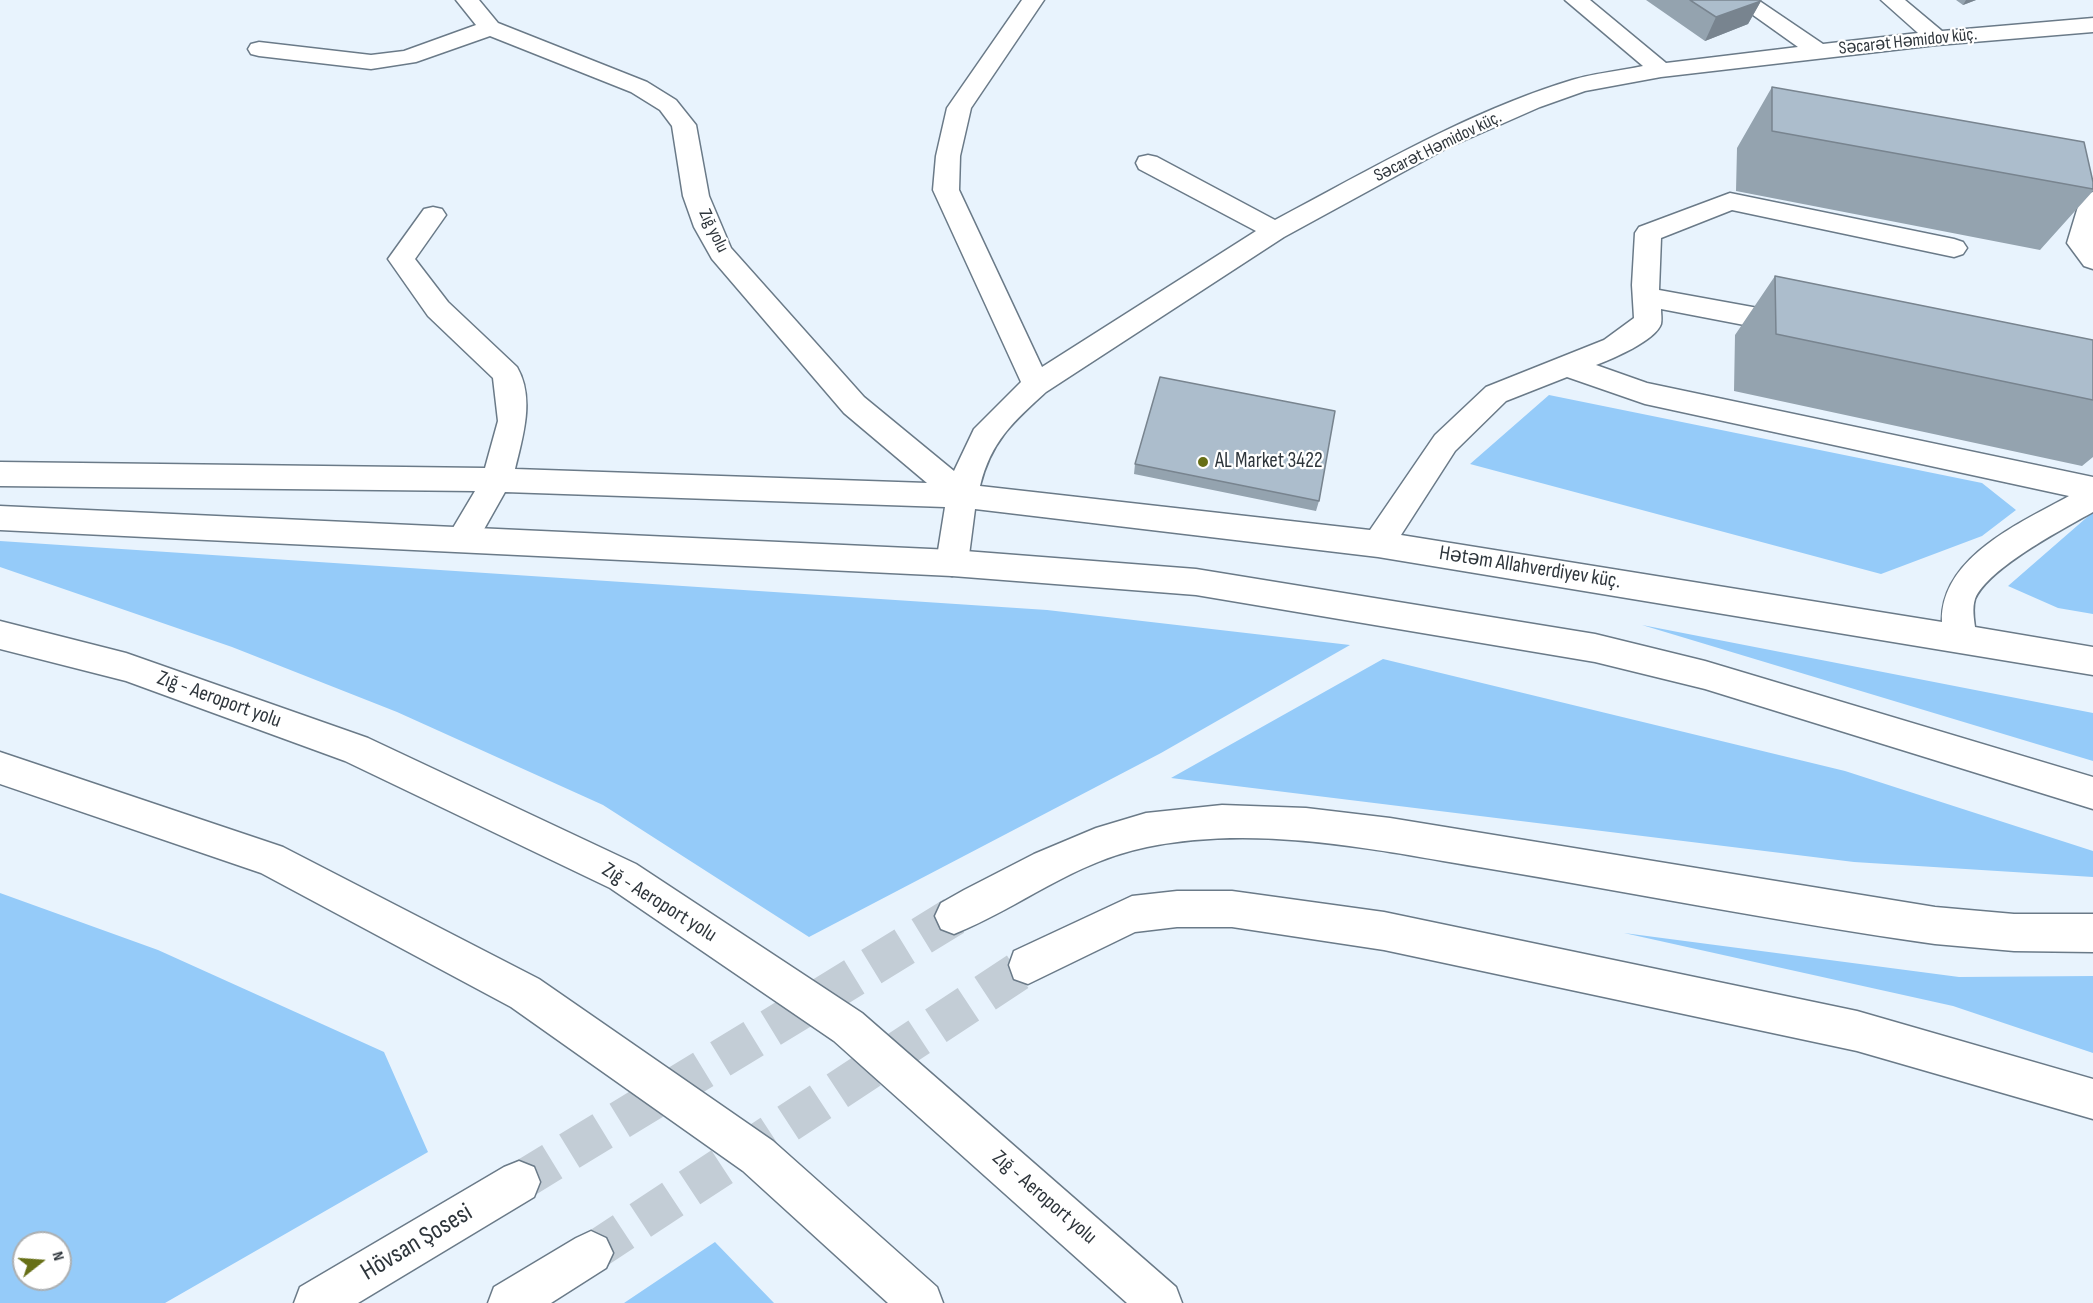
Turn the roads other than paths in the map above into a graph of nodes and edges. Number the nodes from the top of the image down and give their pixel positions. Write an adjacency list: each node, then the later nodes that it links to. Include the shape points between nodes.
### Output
1 (467, 0): 7 (main road, Zığ yolu)
2 (1033, 0): 21 (main road, via 959,108 948,156 946,189)
3 (1576, 0): 11 (main road)
4 (1743, 0): 10 (main road)
5 (1892, 0): 8 (main road)
6 (2093, 25): 8 (main road, Səcarət Həmidov küç.)
7 (490, 28): 9 (main road, via 408,57 371,62); 25 (main road, Zığ yolu, via 639,87 668,105 684,125 696,196 721,253 854,405)
8 (1937, 38): 10 (main road, Səcarət Həmidov küç.)
9 (259, 49)
10 (1818, 51): 11 (main road, Səcarət Həmidov küç.)
11 (1661, 70): 15 (main road, Səcarət Həmidov küç., via 1580,86 1532,102 1438,143)
12 (1148, 163): 15 (main road)
13 (2093, 200): 17 (main road, via 2080,243)
14 (433, 215): 23 (main road, via 401,259 438,309 507,374 513,421)
15 (1275, 231): 21 (main road, Səcarət Həmidov küç.)
16 (1954, 248): 18 (main road, via 1730,201 1648,233)
17 (2093, 260)
18 (1646, 297): 19 (main road); 20 (main road, via 1648,322 1614,347)
19 (1810, 328)
20 (1566, 366): 24 (main road, via 1645,393); 29 (main road, via 1496,394 1445,443)
21 (1036, 385): 25 (main road, Səcarət Həmidov küç., via 1004,413 978,446)
22 (0, 474): 23 (main road, Hətəm Allahverdiyev küç.)
23 (498, 480): 25 (main road, Hətəm Allahverdiyev küç.); 28 (main road)
24 (2093, 489)
25 (963, 496): 29 (main road, Hətəm Allahverdiyev küç.); 30 (main road, Səcarət Həmidov küç.)
26 (2093, 497): 32 (main road, via 1975,572 1959,598)
27 (0, 518): 28 (main road)
28 (463, 538): 30 (main road)
29 (1378, 544): 32 (main road, Hətəm Allahverdiyev küç.)
30 (952, 563): 35 (main road, via 1196,582 1595,648 1705,675)
31 (0, 635): 45 (main road, Zığ - Aeroport yolu, via 126,667 356,749 623,876 848,1027)
32 (1959, 639): 33 (main road, Hətəm Allahverdiyev küç.)
33 (2093, 661)
34 (0, 768): 44 (main road, via 270,859 525,993 758,1156)
35 (2093, 793)
36 (954, 916): 37 (main road, via 1077,851 1146,830 1197,822 1264,823 1392,835 1921,925 2049,935)
37 (2093, 933)
38 (1028, 965): 39 (main road, via 1132,914 1232,909 1384,931 1845,1029)
39 (2093, 1099)
40 (519, 1182): 42 (main road, Hövsan Şosesi)
41 (591, 1252): 43 (main road)
42 (316, 1303)
43 (510, 1303)
44 (921, 1303)
45 (1160, 1303)

